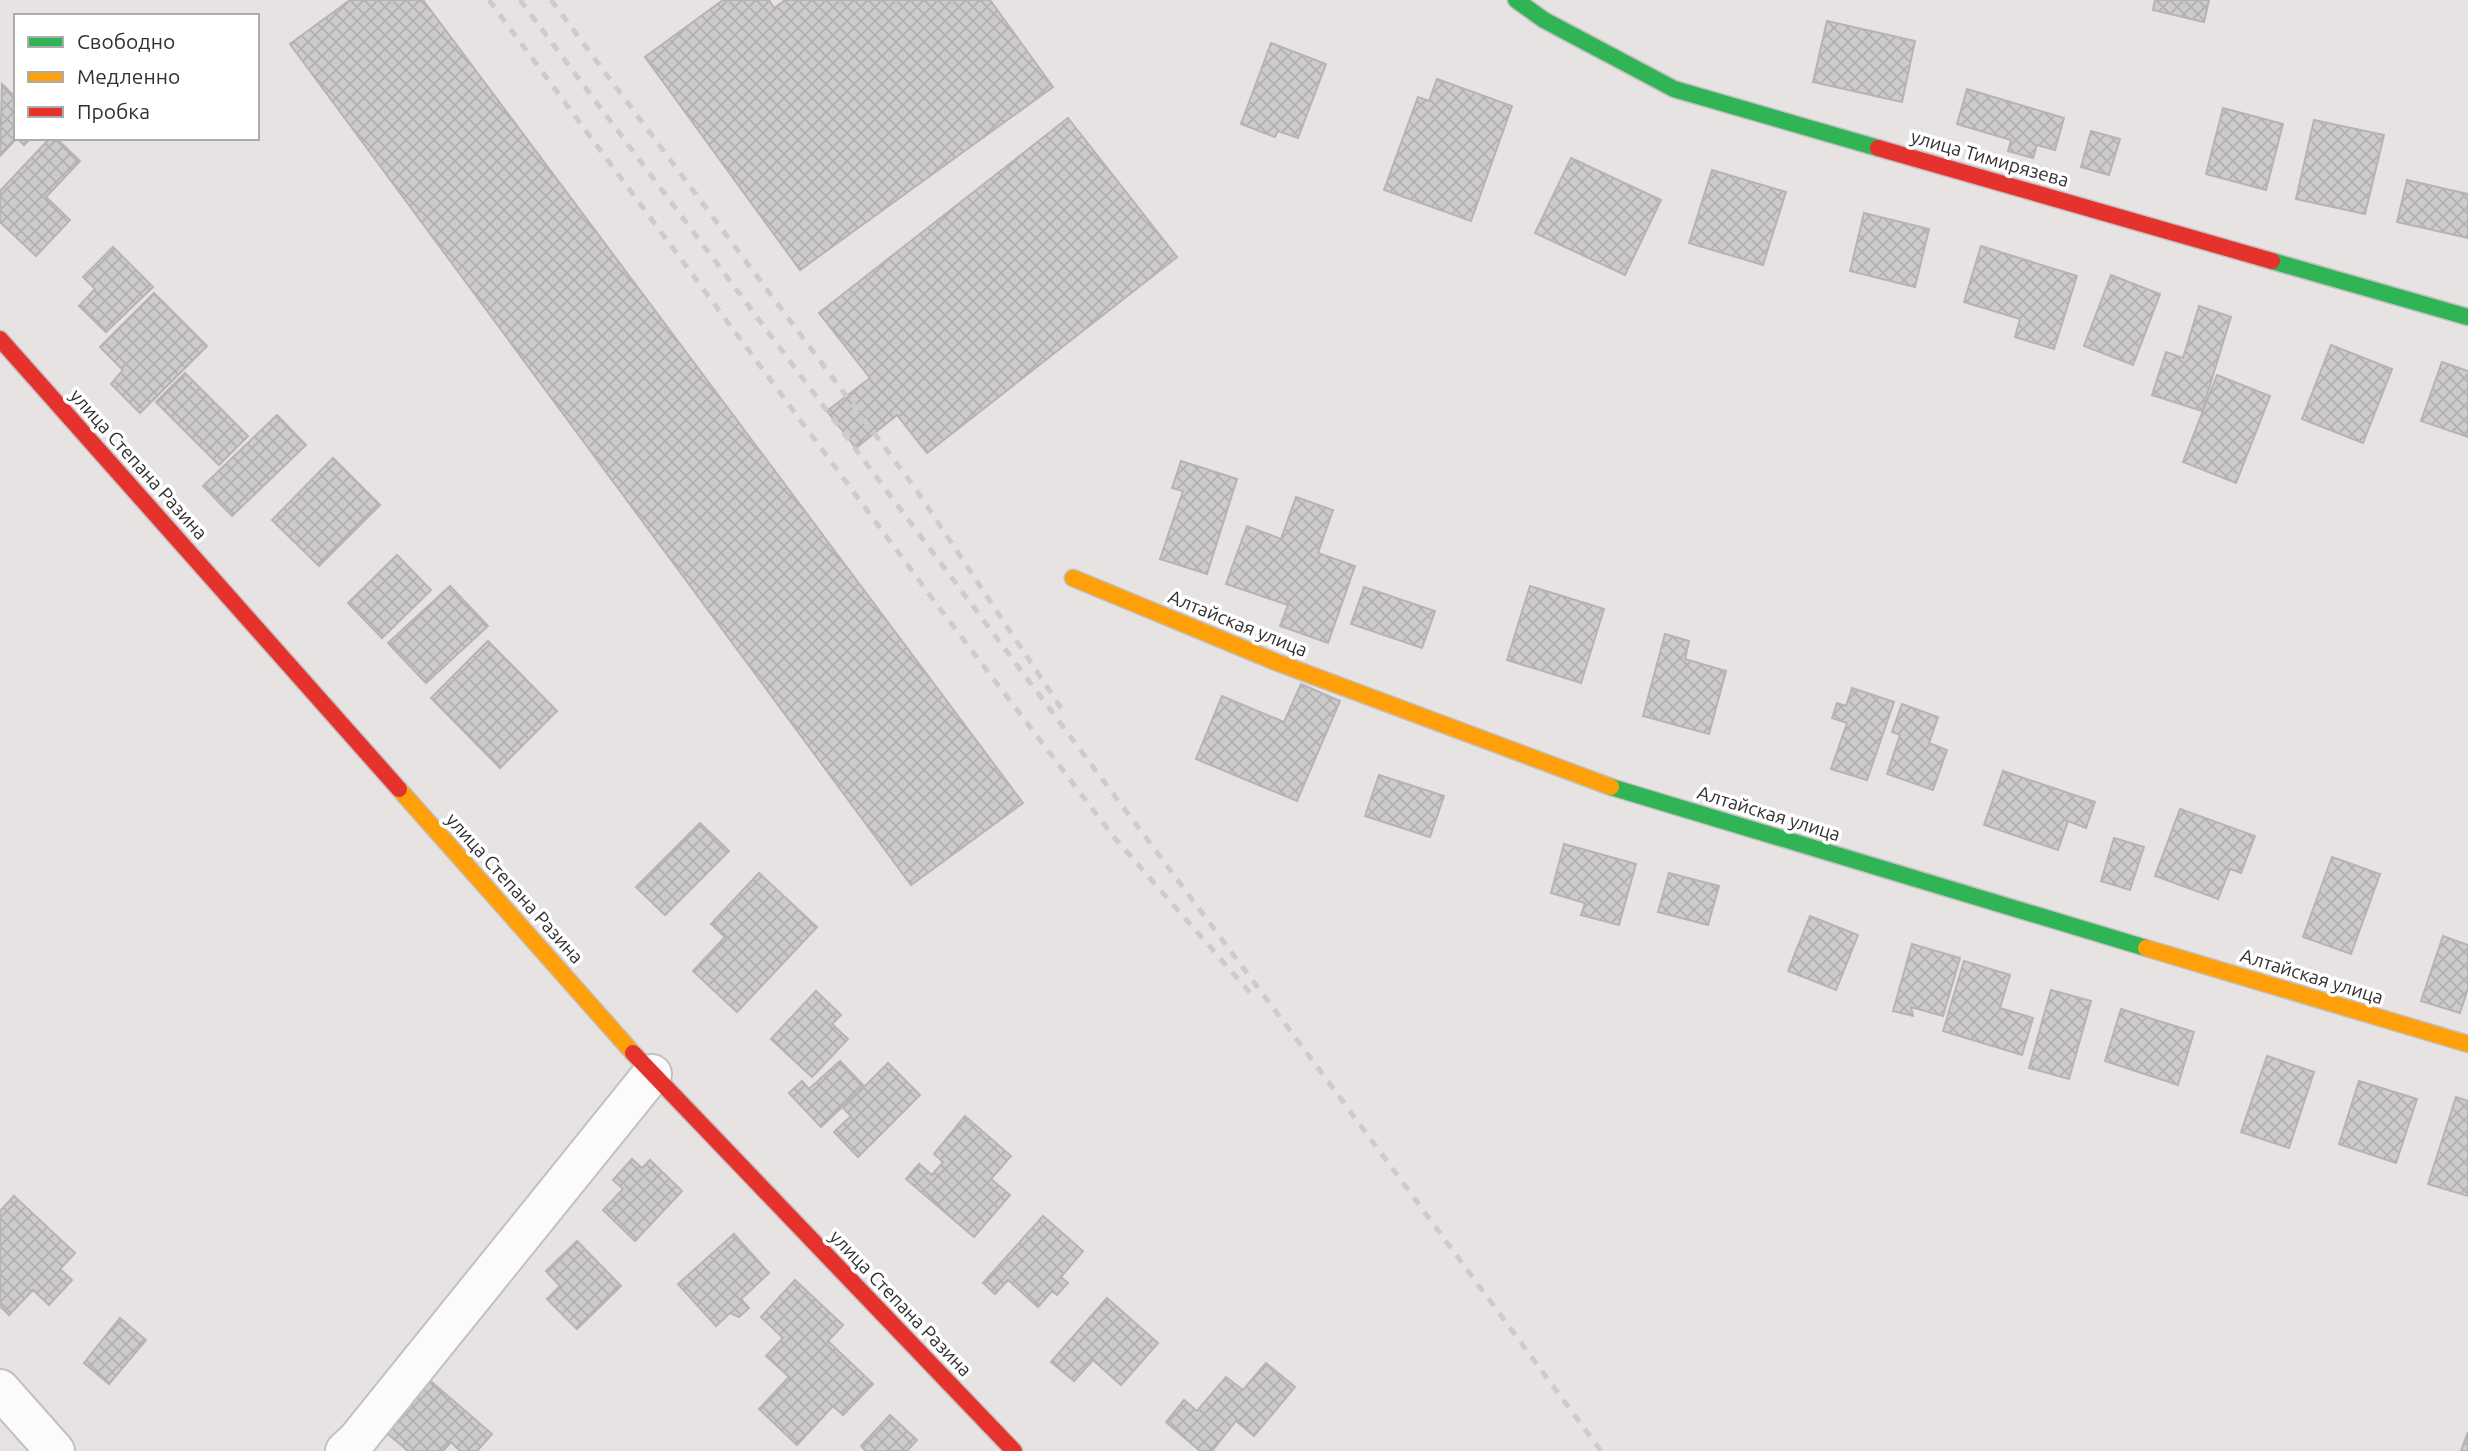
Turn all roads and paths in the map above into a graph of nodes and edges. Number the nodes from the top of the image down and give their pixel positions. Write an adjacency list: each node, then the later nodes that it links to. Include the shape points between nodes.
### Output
1 (1516, 0): 2 (street, улица Тимирязева, via 1544,20 1674,89)
2 (2468, 317)
3 (0, 339): 6 (street, улица Степана Разина)
4 (1073, 578): 5 (street, Алтайская улица, via 1276,662 1597,783)
5 (2468, 1045)
6 (652, 1074): 9 (street); 10 (street, улица Степана Разина)
7 (0, 1389): 8 (street)
8 (55, 1451)
9 (345, 1451)
10 (1014, 1451)

